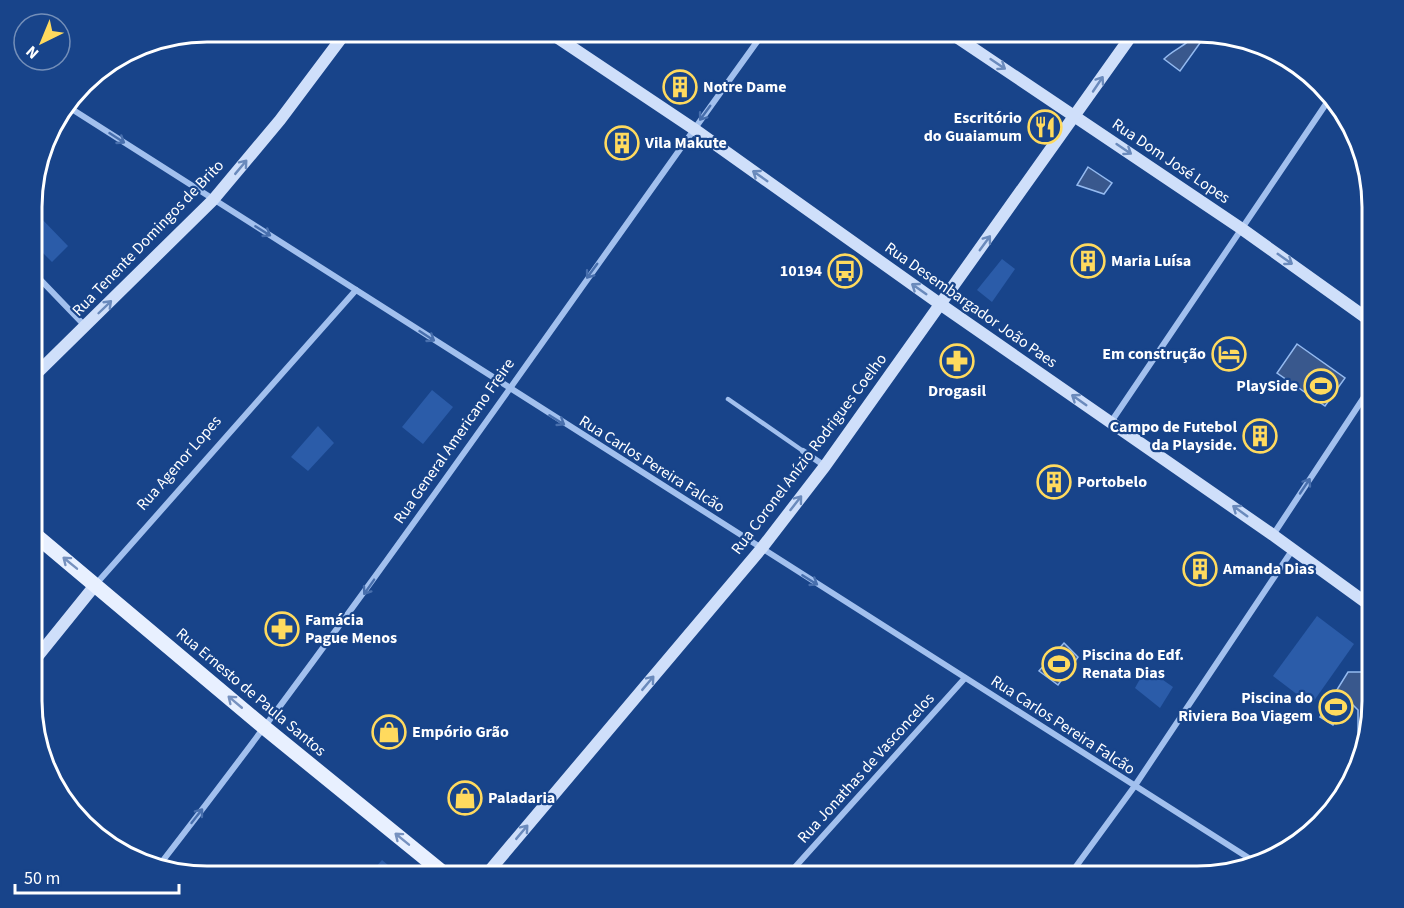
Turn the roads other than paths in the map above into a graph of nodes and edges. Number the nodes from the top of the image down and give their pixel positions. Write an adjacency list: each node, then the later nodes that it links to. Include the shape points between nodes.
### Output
1 (338, 42): 10 (street, Rua Tenente Domingos de Brito, one-way to 1)
2 (564, 42): 9 (street, Rua Desembargador João Paes)
3 (757, 42): 9 (street, Rua General Americano Freire, one-way to 9)
4 (964, 42): 8 (street, Rua Dom José Lopes, one-way to 8)
5 (1127, 42): 8 (street, Rua Coronel Anízio Rodrigues Coelho, one-way to 5)
6 (1326, 104): 11 (street)
7 (73, 110): 10 (street, Rua Carlos Pereira Falcão, one-way to 10)
8 (1075, 116): 11 (street, Rua Dom José Lopes, one-way to 11); 14 (street, Rua Coronel Anízio Rodrigues Coelho, one-way to 8)
9 (694, 129): 14 (street, Rua Desembargador João Paes, one-way to 9); 18 (street, Rua General Americano Freire, one-way to 18)
10 (213, 200): 13 (street, Rua Carlos Pereira Falcão, one-way to 13); 16 (street, Rua Tenente Domingos de Brito, one-way to 10)
11 (1242, 230): 15 (street, Rua Dom José Lopes, one-way to 15); 21 (street)
12 (42, 282): 16 (street)
13 (356, 290): 18 (street, Rua Carlos Pereira Falcão, one-way to 18); 28 (street, Rua Agenor Lopes)
14 (940, 304): 21 (street, Rua Desembargador João Paes, one-way to 14); 23 (street, Rua Coronel Anízio Rodrigues Coelho)
15 (1362, 315)
16 (85, 327): 17 (street, Rua Tenente Domingos de Brito)
17 (42, 368)
18 (507, 389): 26 (street, Rua Carlos Pereira Falcão, one-way to 26); 32 (street, Rua General Americano Freire, one-way to 32, via 344,623)
19 (728, 399): 22 (lane)
20 (1362, 400): 24 (street, one-way to 20)
21 (1111, 422): 24 (street, Rua Desembargador João Paes, one-way to 21)
22 (803, 451): 23 (street)
23 (825, 466): 26 (street, Rua Coronel Anízio Rodrigues Coelho, one-way to 23)
24 (1273, 535): 27 (street, Rua Desembargador João Paes)
25 (42, 540): 28 (main road, Rua Ernesto de Paula Santos, one-way to 25)
26 (761, 549): 31 (street, Rua Carlos Pereira Falcão, one-way to 31); 37 (street, Rua Coronel Anízio Rodrigues Coelho, one-way to 26)
27 (1293, 549): 29 (street, Rua Desembargador João Paes); 33 (street)
28 (96, 584): 30 (street, Rua Agenor Lopes); 32 (main road, Rua Ernesto de Paula Santos, one-way to 28)
29 (1362, 600)
30 (42, 651)
31 (964, 678): 33 (street, Rua Carlos Pereira Falcão); 38 (street, Rua Jonathas de Vasconcelos)
32 (265, 728): 35 (street, Rua General Americano Freire, one-way to 32); 36 (main road, Rua Ernesto de Paula Santos, one-way to 32)
33 (1134, 787): 34 (street, Rua Carlos Pereira Falcão); 39 (street)
34 (1248, 857)
35 (163, 860)
36 (435, 866)
37 (493, 866)
38 (796, 866)
39 (1076, 866)

